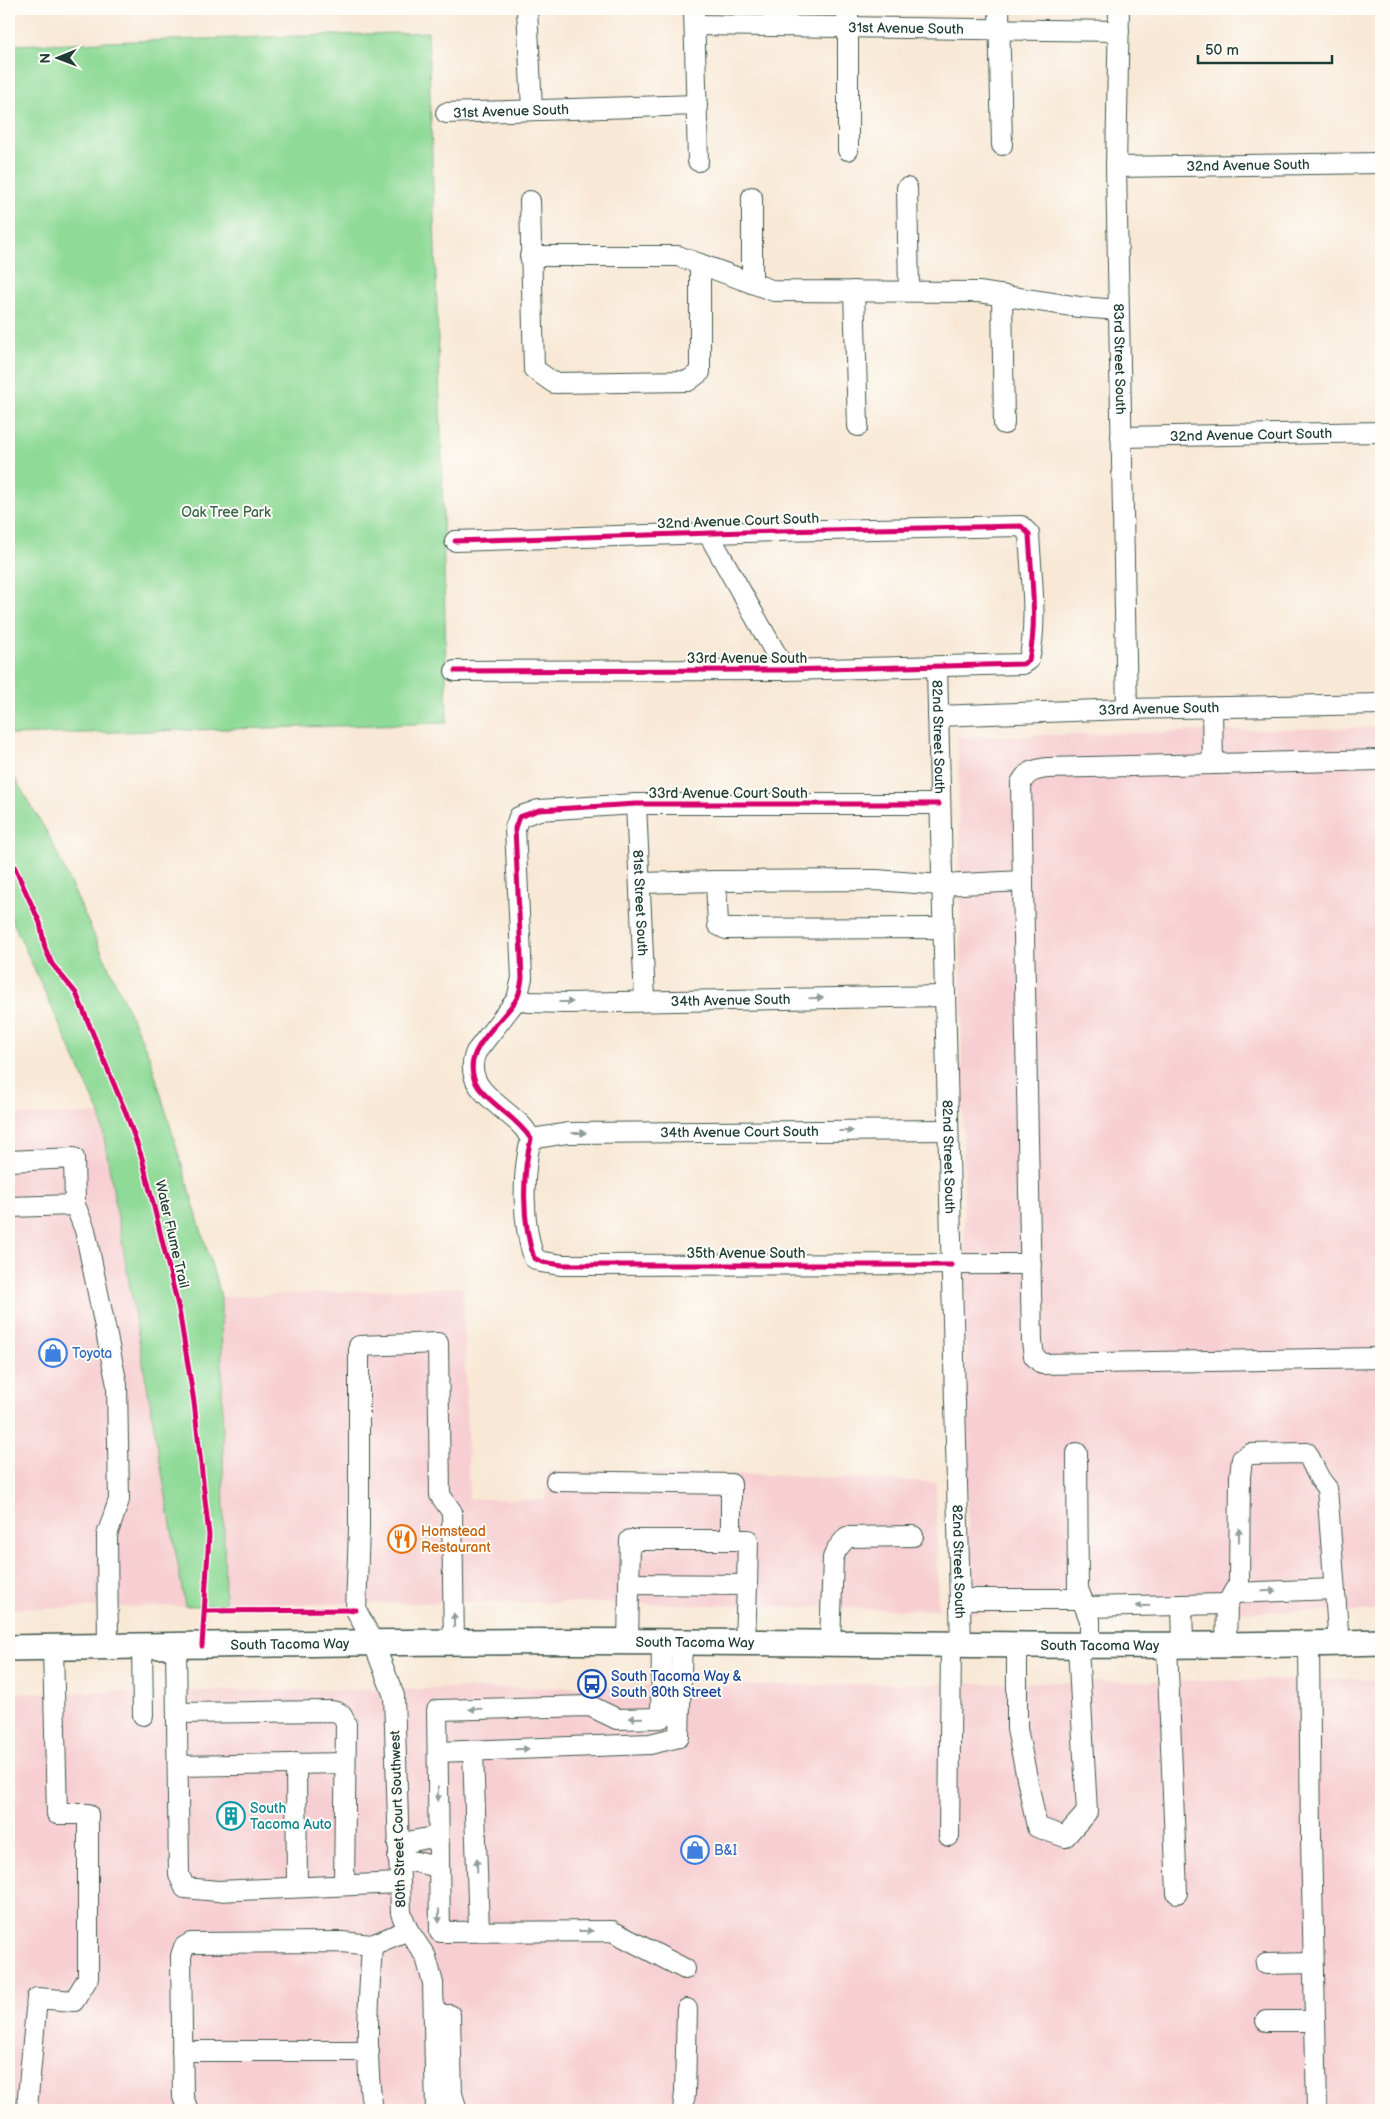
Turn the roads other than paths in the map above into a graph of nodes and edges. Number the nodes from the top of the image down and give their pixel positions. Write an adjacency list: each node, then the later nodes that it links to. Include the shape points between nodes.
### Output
1 (527, 9): 9 (street)
2 (999, 9): 6 (street)
3 (1118, 9): 7 (street, 83rd Street South)
4 (694, 17): 5 (street, 31st Avenue South); 8 (street)
5 (848, 18): 6 (street, 31st Avenue South); 12 (street)
6 (1000, 31): 7 (street, 31st Avenue South); 11 (street)
7 (1119, 31): 15 (street, 83rd Street South)
8 (697, 105): 9 (street, 31st Avenue South); 13 (street)
9 (532, 109): 10 (street, 31st Avenue South)
10 (446, 113)
11 (1002, 145)
12 (848, 150)
13 (698, 161)
14 (1381, 163): 15 (street, 32nd Avenue South)
15 (1116, 167): 25 (street, 83rd Street South)
16 (907, 188): 23 (street)
17 (752, 197): 21 (street)
18 (530, 201): 19 (street)
19 (530, 256): 20 (street, via 678,256); 20 (street, via 534,369 554,383 688,381 700,372)
20 (700, 264): 21 (street)
21 (752, 283): 22 (street, via 774,291)
22 (854, 291): 23 (street); 27 (street)
23 (909, 291): 24 (street)
24 (1002, 295): 25 (street); 26 (street)
25 (1119, 310): 29 (street, 83rd Street South)
26 (1004, 424)
27 (858, 426)
28 (1381, 432): 29 (street, 32nd Avenue Court South)
29 (1121, 437): 38 (street, 83rd Street South)
30 (708, 533): 31 (street, 32nd Avenue Court South); 32 (street, 32nd Avenue Court South, via 1022,526 1029,534); 34 (street)
31 (455, 541)
32 (1031, 652): 33 (street, 33rd Avenue South, via 1030,660 1023,664)
33 (937, 667): 34 (street, 33rd Avenue South); 39 (street, 82nd Street South)
34 (785, 670): 35 (street, 33rd Avenue South)
35 (454, 671)
36 (1381, 704): 37 (street, 33rd Avenue South)
37 (1212, 708): 38 (street, 33rd Avenue South); 41 (street)
38 (1127, 709): 39 (street, 33rd Avenue South)
39 (938, 716): 43 (street, 82nd Street South)
40 (1381, 760): 41 (street)
41 (1213, 764): 44 (street, via 1032,771 1022,783)
42 (636, 804): 43 (street, 33rd Avenue Court South); 46 (street, 81st Street South); 50 (street, 33rd Avenue Court South, via 539,810 519,817 515,828 522,978)
43 (939, 804): 47 (street, 82nd Street South)
44 (1023, 880): 47 (street); 57 (street)
45 (716, 881): 46 (street); 47 (street, via 876,880); 48 (street, via 718,925 726,930)
46 (640, 883): 51 (street, 81st Street South)
47 (941, 885): 48 (street, 82nd Street South)
48 (942, 928): 49 (street, 82nd Street South)
49 (944, 996): 51 (street, 34th Avenue South, one-way to 49); 52 (street, 82nd Street South)
50 (517, 999): 51 (street, 34th Avenue South, one-way to 51, via 529,1002); 53 (street, via 476,1052 472,1065 478,1087 522,1126)
51 (645, 1000)
52 (948, 1130): 53 (street, 34th Avenue Court South, one-way to 52, via 568,1133); 58 (street, 82nd Street South)
53 (530, 1139): 58 (street, 35th Avenue South, via 526,1231 534,1258 542,1262 572,1265)
54 (9, 1161): 55 (street, via 74,1158)
55 (75, 1205): 56 (street); 87 (street, via 85,1230 117,1385 119,1500 107,1535)
56 (9, 1207)
57 (1031, 1264): 58 (street, 35th Avenue South); 59 (street, via 1032,1342 1034,1356 1042,1364)
58 (951, 1265): 68 (street, 82nd Street South)
59 (1381, 1358)
60 (1077, 1453): 69 (street, via 1078,1589)
61 (556, 1481): 63 (street, via 731,1484)
62 (913, 1536): 76 (street, via 847,1537 837,1549 833,1558)
63 (732, 1540): 64 (street, via 630,1540); 65 (street, via 748,1540)
64 (629, 1584): 65 (street); 71 (street)
65 (747, 1585): 73 (street)
66 (1334, 1589): 67 (street, one-way to 66); 67 (street, one-way to 66, via 1242,1459 1250,1454 1308,1453 1318,1479 1327,1488); 79 (street)
67 (1233, 1593): 70 (street); 78 (street)
68 (960, 1599): 69 (street); 84 (street, 82nd Street South)
69 (1083, 1603): 70 (street, one-way to 69); 86 (street, via 1090,1620)
70 (1182, 1605): 80 (street)
71 (628, 1642): 72 (main road, South Tacoma Way); 75 (main road, South Tacoma Way)
72 (672, 1642): 73 (main road, South Tacoma Way); 92 (street, one-way to 72, via 650,1744 679,1737); 93 (street, one-way to 93, via 661,1718 616,1719 590,1706 437,1710)
73 (745, 1642): 76 (main road, South Tacoma Way)
74 (1381, 1642): 79 (main road, South Tacoma Way)
75 (454, 1643): 77 (main road, South Tacoma Way); 77 (street, 80th Street Court Southwest, one-way to 77, via 452,1512 440,1495 438,1342 359,1346 356,1610)
76 (830, 1643): 84 (main road, South Tacoma Way)
77 (374, 1644): 83 (main road, South Tacoma Way); 99 (street, 80th Street Court Southwest, via 394,1696)
78 (1226, 1644): 80 (main road, South Tacoma Way); 81 (main road, South Tacoma Way)
79 (1338, 1644): 81 (main road, South Tacoma Way)
80 (1175, 1645): 86 (main road, South Tacoma Way); 104 (street)
81 (1309, 1645): 108 (street)
82 (142, 1646): 83 (main road, South Tacoma Way); 87 (main road, South Tacoma Way); 91 (street)
83 (176, 1646): 90 (street)
84 (956, 1646): 85 (main road, South Tacoma Way); 98 (street, 82nd Street South)
85 (1017, 1646): 86 (main road, South Tacoma Way); 86 (street, via 1017,1728 1037,1827 1065,1837 1087,1812)
86 (1084, 1646)
87 (108, 1647): 89 (main road, South Tacoma Way)
88 (9, 1648): 89 (main road, South Tacoma Way)
89 (53, 1648): 117 (street, via 57,1814 88,1814 88,1978 74,2001 37,1998)
90 (177, 1713): 95 (street, via 339,1712 346,1724); 96 (street)
91 (143, 1715)
92 (473, 1751): 93 (street); 106 (street, one-way to 92)
93 (438, 1752): 97 (street, one-way to 97)
94 (296, 1763): 95 (street); 96 (street); 103 (street)
95 (346, 1763): 102 (street)
96 (178, 1766): 103 (street, via 179,1875 185,1888 218,1891)
97 (438, 1836): 99 (street); 100 (street)
98 (949, 1836)
99 (398, 1851): 100 (street); 101 (street, 80th Street Court Southwest)
100 (438, 1867): 106 (street, one-way to 106, via 440,1932)
101 (399, 1883): 102 (street); 105 (street, 80th Street Court Southwest, via 401,1913)
102 (344, 1885): 103 (street)
103 (297, 1887)
104 (1177, 1893)
105 (408, 1930): 107 (street); 116 (street, 80th Street Court Southwest, via 426,1957 442,2015)
106 (479, 1932): 110 (street, one-way to 110, via 612,1931)
107 (372, 1945): 114 (street, via 342,1942 191,1943 184,1947 181,1956); 115 (street)
108 (1313, 1963): 109 (street); 113 (street)
109 (1266, 1964)
110 (685, 1969)
111 (687, 2009): 120 (street)
112 (1266, 2021): 113 (street)
113 (1315, 2021): 121 (street)
114 (182, 2051): 115 (street); 118 (street, via 183,2097)
115 (369, 2051): 119 (street)
116 (445, 2102)
117 (26, 2110)
118 (188, 2110)
119 (373, 2110)
120 (683, 2110)
121 (1317, 2110)

